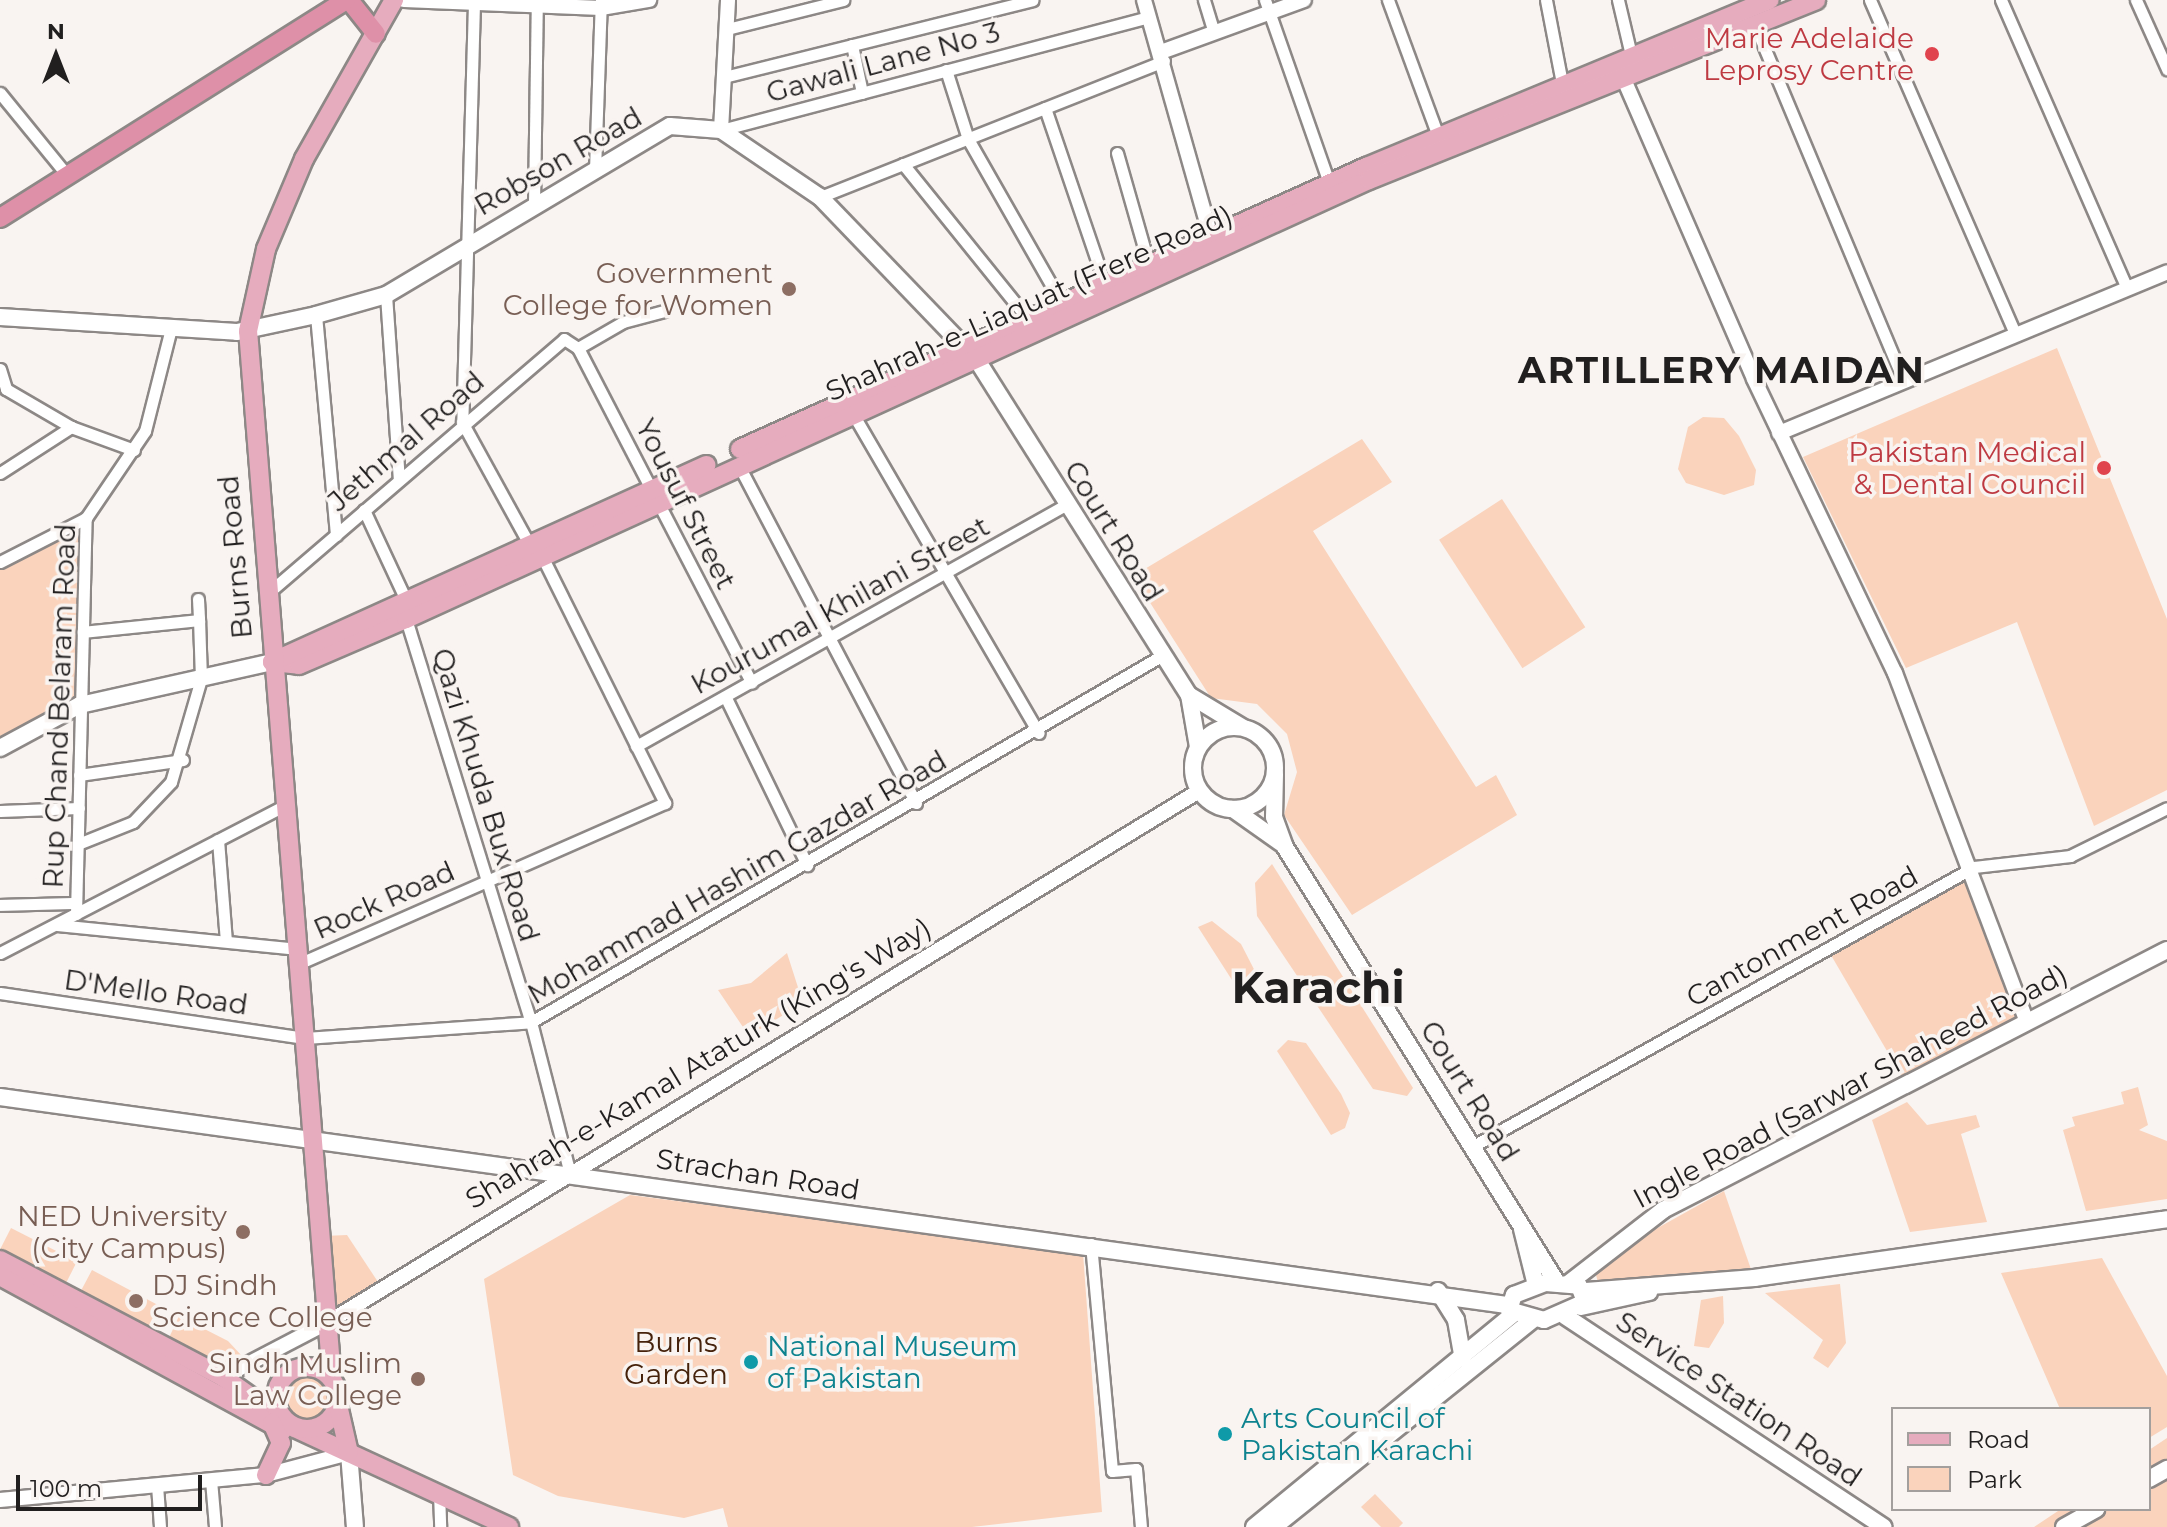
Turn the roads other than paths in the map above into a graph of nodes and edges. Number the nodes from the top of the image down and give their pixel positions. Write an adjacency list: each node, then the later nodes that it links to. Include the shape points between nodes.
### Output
1 (394, 0): 27 (main road, Burns Road)
2 (404, 0): 19 (street)
3 (649, 0): 21 (street)
4 (728, 0): 25 (street)
5 (843, 0): 25 (street)
6 (1033, 0): 28 (street)
7 (1144, 0): 24 (street)
8 (1204, 0): 26 (street)
9 (1304, 0): 22 (street)
10 (1388, 0): 39 (street)
11 (1546, 0): 34 (street)
12 (1618, 0): 30 (street)
13 (1770, 0): 23 (main road, Shahrah-e-Liaquat (Frere Road))
14 (1816, 0): 23 (main road, Shahrah-e-Liaquat (Frere Road))
15 (1870, 0): 63 (street)
16 (2001, 0): 54 (street)
17 (2136, 0): 31 (street)
18 (341, 2): 27 (highway); 44 (highway)
19 (474, 3): 20 (street); 50 (street)
20 (537, 3): 21 (street); 47 (street)
21 (601, 4): 43 (street)
22 (1267, 6): 26 (street); 45 (street)
23 (1749, 10): 30 (main road, Shahrah-e-Liaquat (Frere Road)); 67 (street)
24 (1149, 17): 29 (street); 32 (street, Gawali Lane No 3)
25 (727, 29): 33 (street)
26 (1214, 33): 29 (street)
27 (376, 34): 62 (main road, Burns Road, via 282,210)
28 (852, 45): 33 (street); 36 (street)
29 (1163, 57): 37 (street); 49 (street)
30 (1623, 63): 34 (main road, Shahrah-e-Liaquat (Frere Road)); 65 (main road, Shahrah-e-Liaquat (Frere Road)); 71 (street)
31 (2167, 69)
32 (946, 70): 36 (street, Gawali Lane No 3); 40 (street)
33 (724, 77): 38 (street)
34 (1562, 83): 39 (main road, Shahrah-e-Liaquat (Frere Road))
35 (0, 93): 44 (street)
36 (862, 93): 38 (street, Gawali Lane No 3)
37 (1045, 108): 40 (street); 53 (street)
38 (721, 130): 43 (main road, Robson Road, via 670,126); 46 (main road, Robson Road)
39 (1438, 136): 45 (main road, Shahrah-e-Liaquat (Frere Road))
40 (968, 139): 42 (street); 56 (street)
41 (1117, 153): 51 (street)
42 (903, 164): 46 (street); 60 (street)
43 (595, 170): 47 (main road, Robson Road)
44 (66, 174): 48 (highway)
45 (1329, 183): 49 (main road, Shahrah-e-Liaquat (Frere Road))
46 (820, 197): 65 (main road, Court Road)
47 (534, 205): 50 (main road, Robson Road)
48 (0, 218)
49 (1211, 237): 51 (main road, Shahrah-e-Liaquat (Frere Road))
50 (468, 242): 55 (main road, Robson Road); 69 (street)
51 (1149, 265): 53 (main road, Shahrah-e-Liaquat (Frere Road))
52 (2167, 272): 54 (street)
53 (1105, 284): 56 (main road, Shahrah-e-Liaquat (Frere Road))
54 (2127, 289): 63 (street)
55 (386, 295): 58 (main road, Robson Road); 75 (street)
56 (1062, 304): 60 (main road, Shahrah-e-Liaquat (Frere Road))
57 (664, 311): 64 (street, via 623,322)
58 (316, 315): 62 (main road, Robson Road); 80 (street)
59 (0, 317): 61 (main road, Robson Road)
60 (1029, 320): 65 (main road, Shahrah-e-Liaquat (Frere Road))
61 (171, 328): 62 (main road, Robson Road); 72 (street, Rup Chand Belaram Road)
62 (248, 331): 84 (main road, Burns Road)
63 (2016, 335): 67 (street)
64 (578, 348): 69 (street, Jethmal Road, via 564,339); 76 (street, Yousuf Street)
65 (972, 355): 68 (main road, Shahrah-e-Liaquat (Frere Road)); 76 (main road, Shahrah-e-Liaquat (Frere Road)); 77 (main road, Court Road)
66 (0, 369): 70 (street, via 6,389)
67 (1904, 381): 71 (street)
68 (853, 414): 73 (main road, Shahrah-e-Liaquat (Frere Road)); 83 (street)
69 (462, 422): 75 (street, Jethmal Road); 81 (street)
70 (71, 427): 72 (street); 74 (street)
71 (1779, 433): 116 (street, via 1895,673)
72 (134, 450): 79 (street, Rup Chand Belaram Road)
73 (737, 463): 76 (main road, Shahrah-e-Liaquat (Frere Road)); 89 (street)
74 (0, 473)
75 (399, 479): 78 (street, Jethmal Road)
76 (654, 494): 81 (main road, Shahrah-e-Liaquat (Frere Road)); 93 (street, Yousuf Street)
77 (1067, 504): 83 (street, Kourumal Khilani Street); 90 (main road, Court Road)
78 (364, 510): 80 (street, Jethmal Road); 86 (street, Qazi Khuda Bux Road)
79 (86, 518): 82 (street); 88 (street, Rup Chand Belaram Road)
80 (336, 535): 84 (street, Jethmal Road)
81 (535, 549): 86 (main road, Shahrah-e-Liaquat (Frere Road)); 99 (street)
82 (0, 562)
83 (945, 574): 89 (street, Kourumal Khilani Street); 98 (street)
84 (268, 593): 91 (main road, Burns Road)
85 (198, 599): 87 (street)
86 (406, 610): 91 (main road, Shahrah-e-Liaquat (Frere Road)); 117 (street, Qazi Khuda Bux Road)
87 (199, 620): 88 (street); 92 (street)
88 (83, 632): 96 (street, Rup Chand Belaram Road)
89 (830, 641): 93 (street, Kourumal Khilani Street); 106 (street)
90 (1161, 656): 94 (main road, Court Road); 98 (street, Mohammad Hashim Gazdar Road)
91 (272, 662): 92 (main road, Shahrah-e-Liaquat (Frere Road)); 107 (main road, Burns Road)
92 (201, 679): 96 (main road, Shahrah-e-Liaquat (Frere Road)); 102 (street)
93 (752, 683): 95 (street, Kourumal Khilani Street)
94 (1189, 695): 97 (main road); 100 (main road, Court Road)
95 (726, 698): 99 (street, Kourumal Khilani Street); 115 (street)
96 (80, 705): 101 (main road, Shahrah-e-Liaquat (Frere Road)); 104 (street, Rup Chand Belaram Road)
97 (1247, 730): 100 (main road, via 1212,732); 103 (main road, via 1272,752)
98 (1039, 733): 106 (street, Mohammad Hashim Gazdar Road)
99 (636, 746): 117 (street, Rock Road, via 665,803)
100 (1198, 747): 105 (main road)
101 (0, 748)
102 (183, 760): 104 (street); 113 (street, via 133,822)
103 (1275, 774): 110 (main road, via 1263,797); 114 (main road, Court Road, via 1274,817)
104 (79, 775): 108 (street, Rup Chand Belaram Road)
105 (1199, 791): 110 (main road); 132 (street, Shahrah-e-Kamal Ataturk (King's Way))
106 (916, 803): 115 (street, Mohammad Hashim Gazdar Road)
107 (286, 805): 112 (street); 124 (main road, Burns Road)
108 (79, 808): 111 (street); 113 (street, Rup Chand Belaram Road)
109 (2167, 808): 116 (street, Cantonment Road, via 2070,856)
110 (1233, 809): 114 (main road, via 1259,821)
111 (0, 811)
112 (218, 840): 119 (street); 121 (street)
113 (78, 844): 119 (street, Rup Chand Belaram Road)
114 (1285, 847): 131 (main road, Court Road)
115 (807, 865): 127 (street, Mohammad Hashim Gazdar Road)
116 (1974, 867): 126 (street); 131 (street, Cantonment Road)
117 (488, 881): 124 (street, Rock Road); 127 (street, Qazi Khuda Bux Road)
118 (0, 905): 119 (street)
119 (76, 909): 120 (street)
120 (56, 925): 121 (street); 123 (street)
121 (226, 941): 124 (street)
122 (2167, 950): 126 (main road, Ingle Road (Sarwar Shaheed Road))
123 (0, 953)
124 (297, 957): 128 (main road, Burns Road)
125 (0, 993): 128 (street, D'Mello Road)
126 (2026, 1020): 138 (main road, Ingle Road (Sarwar Shaheed Road), via 1663,1210)
127 (531, 1022): 128 (street, Mohammad Hashim Gazdar Road); 132 (street, Qazi Khuda Bux Road)
128 (305, 1038): 130 (main road, Burns Road)
129 (0, 1097): 130 (main road, Strachan Road)
130 (315, 1141): 132 (main road, Strachan Road); 145 (main road, Burns Road)
131 (1473, 1146): 134 (main road, Court Road)
132 (569, 1170): 135 (main road, Strachan Road); 145 (street, Shahrah-e-Kamal Ataturk (King's Way))
133 (2167, 1219): 141 (main road)
134 (1521, 1223): 138 (main road, Court Road); 139 (main road, Court Road)
135 (1091, 1244): 140 (main road, Strachan Road); 163 (street, via 1112,1471 1136,1469)
136 (0, 1260): 147 (main road)
137 (0, 1276): 150 (main road)
138 (1563, 1283): 139 (main road); 141 (main road)
139 (1536, 1285): 142 (main road)
140 (1438, 1291): 142 (main road, Strachan Road); 146 (main road, via 1456,1320)
141 (1584, 1299): 143 (main road)
142 (1510, 1309): 144 (main road, Strachan Road); 146 (main road)
143 (1565, 1316): 144 (main road); 166 (main road, Service Station Road)
144 (1532, 1320): 165 (main road)
145 (330, 1321): 147 (street, Shahrah-e-Kamal Ataturk (King's Way)); 148 (main road, Burns Road)
146 (1463, 1358): 164 (main road)
147 (223, 1377): 150 (main road)
148 (332, 1379): 149 (main road); 150 (main road, via 308,1366 292,1370 276,1390)
149 (338, 1405): 150 (main road, via 322,1426); 151 (main road)
150 (283, 1423): 151 (main road); 152 (main road, via 281,1443)
151 (346, 1456): 152 (street); 155 (main road); 161 (main road)
152 (266, 1475): 153 (street)
153 (211, 1480): 154 (street); 160 (street)
154 (157, 1485): 156 (street); 159 (street)
155 (438, 1495): 158 (main road); 162 (street)
156 (0, 1500)
157 (2092, 1511): 167 (main road)
158 (503, 1526)
159 (160, 1527)
160 (215, 1527)
161 (355, 1527)
162 (440, 1527)
163 (1141, 1527)
164 (1254, 1527)
165 (1274, 1527)
166 (1884, 1527)
167 (2064, 1527)

